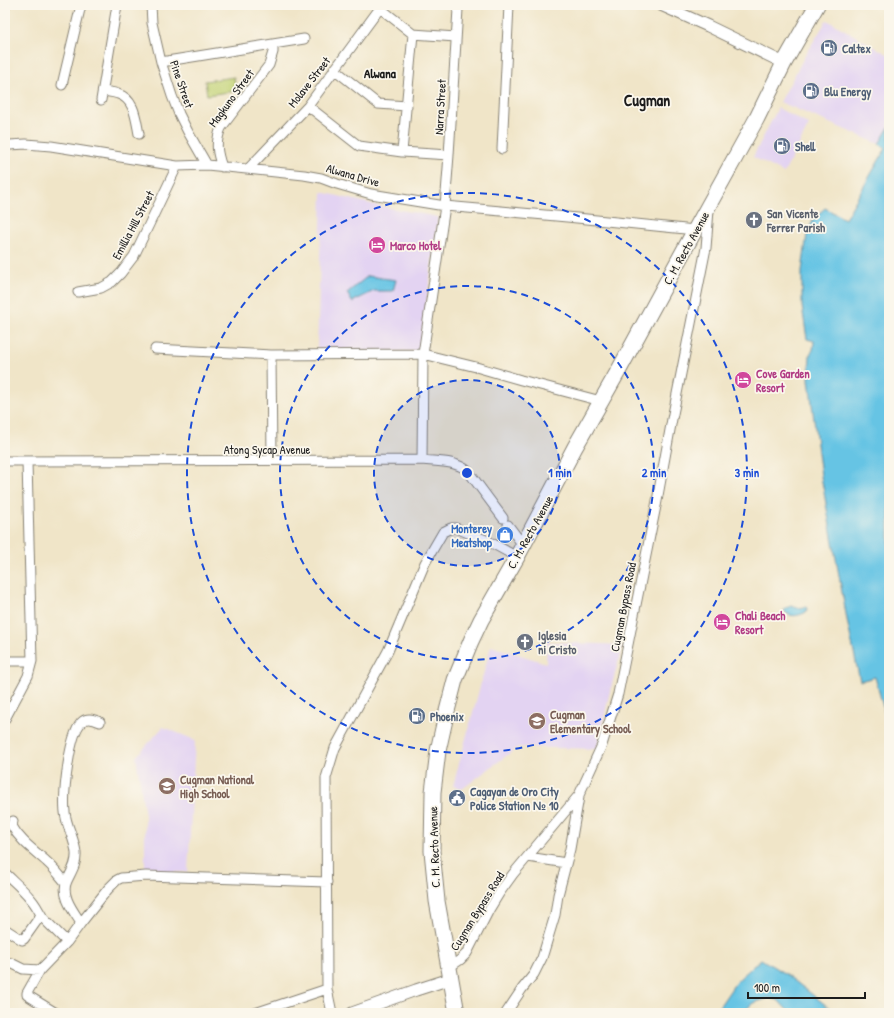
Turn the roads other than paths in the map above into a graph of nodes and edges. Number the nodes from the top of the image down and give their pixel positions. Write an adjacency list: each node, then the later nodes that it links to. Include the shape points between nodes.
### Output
1 (81, 5): 16 (street)
2 (117, 5): 17 (street)
3 (151, 5): 13 (street, Pine Street, via 152,23)
4 (509, 5): 23 (street)
5 (661, 5): 14 (street)
6 (816, 5): 14 (highway, C. M. Recto Avenue)
7 (379, 7): 9 (street); 15 (street, Molave Street)
8 (458, 9): 10 (street, Narra Street)
9 (413, 34): 10 (street); 20 (street)
10 (456, 37): 25 (street, Narra Street)
11 (304, 39): 12 (street)
12 (273, 44): 13 (street); 28 (street, Magkuno Street, via 269,65 221,128 217,142)
13 (161, 62): 27 (street, Pine Street, via 179,114)
14 (784, 64): 30 (highway, C. M. Recto Avenue)
15 (334, 69): 19 (street, Molave Street); 20 (street, via 378,104)
16 (62, 85)
17 (103, 90): 18 (street); 21 (street, via 127,99 134,112)
18 (101, 100)
19 (308, 106): 24 (street, via 359,146); 29 (street, Molave Street)
20 (407, 106): 24 (street)
21 (139, 134)
22 (5, 147): 26 (street, Alwana Drive, via 26,144 51,146)
23 (502, 148)
24 (402, 152): 25 (street)
25 (449, 155): 31 (street, Narra Street)
26 (177, 166): 27 (street, Alwana Drive); 33 (street, Emillia Hill Street, via 134,256 121,273 101,288)
27 (207, 166): 28 (street, Alwana Drive)
28 (222, 167): 29 (street, Alwana Drive)
29 (248, 169): 31 (street, Alwana Drive, via 321,178 371,194)
30 (710, 204): 32 (highway, C. M. Recto Avenue); 47 (street, Cugman Bypass Road, via 706,248 618,694 602,745)
31 (445, 206): 32 (street, Alwana Drive); 35 (street, Narra Street)
32 (695, 230): 37 (highway, C. M. Recto Avenue)
33 (78, 292)
34 (154, 349): 36 (street)
35 (423, 354): 36 (street); 37 (street); 39 (street, Narra Street)
36 (271, 355): 38 (street)
37 (601, 401): 42 (highway, C. M. Recto Avenue)
38 (272, 460): 39 (street, Atong Sycap Avenue); 41 (street, Atong Sycap Avenue)
39 (422, 460): 42 (street, Atong Sycap Avenue, via 447,462 462,466 468,471 506,522)
40 (5, 461): 41 (street, Atong Sycap Avenue)
41 (27, 462): 43 (street)
42 (520, 551): 52 (street, via 451,528 444,532 425,563 388,651 335,748 326,778); 60 (highway, C. M. Recto Avenue, via 481,620 462,661 438,751 433,792 432,851 436,901)
43 (32, 661): 44 (street); 45 (street, via 28,676)
44 (5, 662)
45 (5, 719)
46 (100, 722): 53 (street, via 89,719 82,721 76,731 69,759 64,807 76,857 74,868)
47 (579, 796): 49 (street, Cugman Bypass Road); 50 (street)
48 (13, 822): 53 (street, via 12,826 19,836)
49 (528, 857): 50 (street); 60 (street, Cugman Bypass Road, via 500,892 467,953)
50 (566, 863): 68 (street, via 555,915 542,958 534,974)
51 (5, 872): 54 (street, via 30,897)
52 (327, 882): 55 (street, via 146,876 121,878 108,889); 61 (street)
53 (66, 883): 55 (street, via 65,890 70,907)
54 (41, 915): 56 (street, via 22,940); 57 (street)
55 (81, 922): 57 (street)
56 (5, 929)
57 (67, 942): 59 (street)
58 (5, 962): 59 (street, via 23,969)
59 (40, 970): 63 (street, via 27,995)
60 (449, 973): 62 (street); 67 (highway, C. M. Recto Avenue)
61 (327, 989): 64 (street); 65 (street)
62 (366, 1011): 66 (street)
63 (56, 1013)
64 (255, 1013)
65 (332, 1013)
66 (352, 1013)
67 (457, 1013)
68 (506, 1013)

